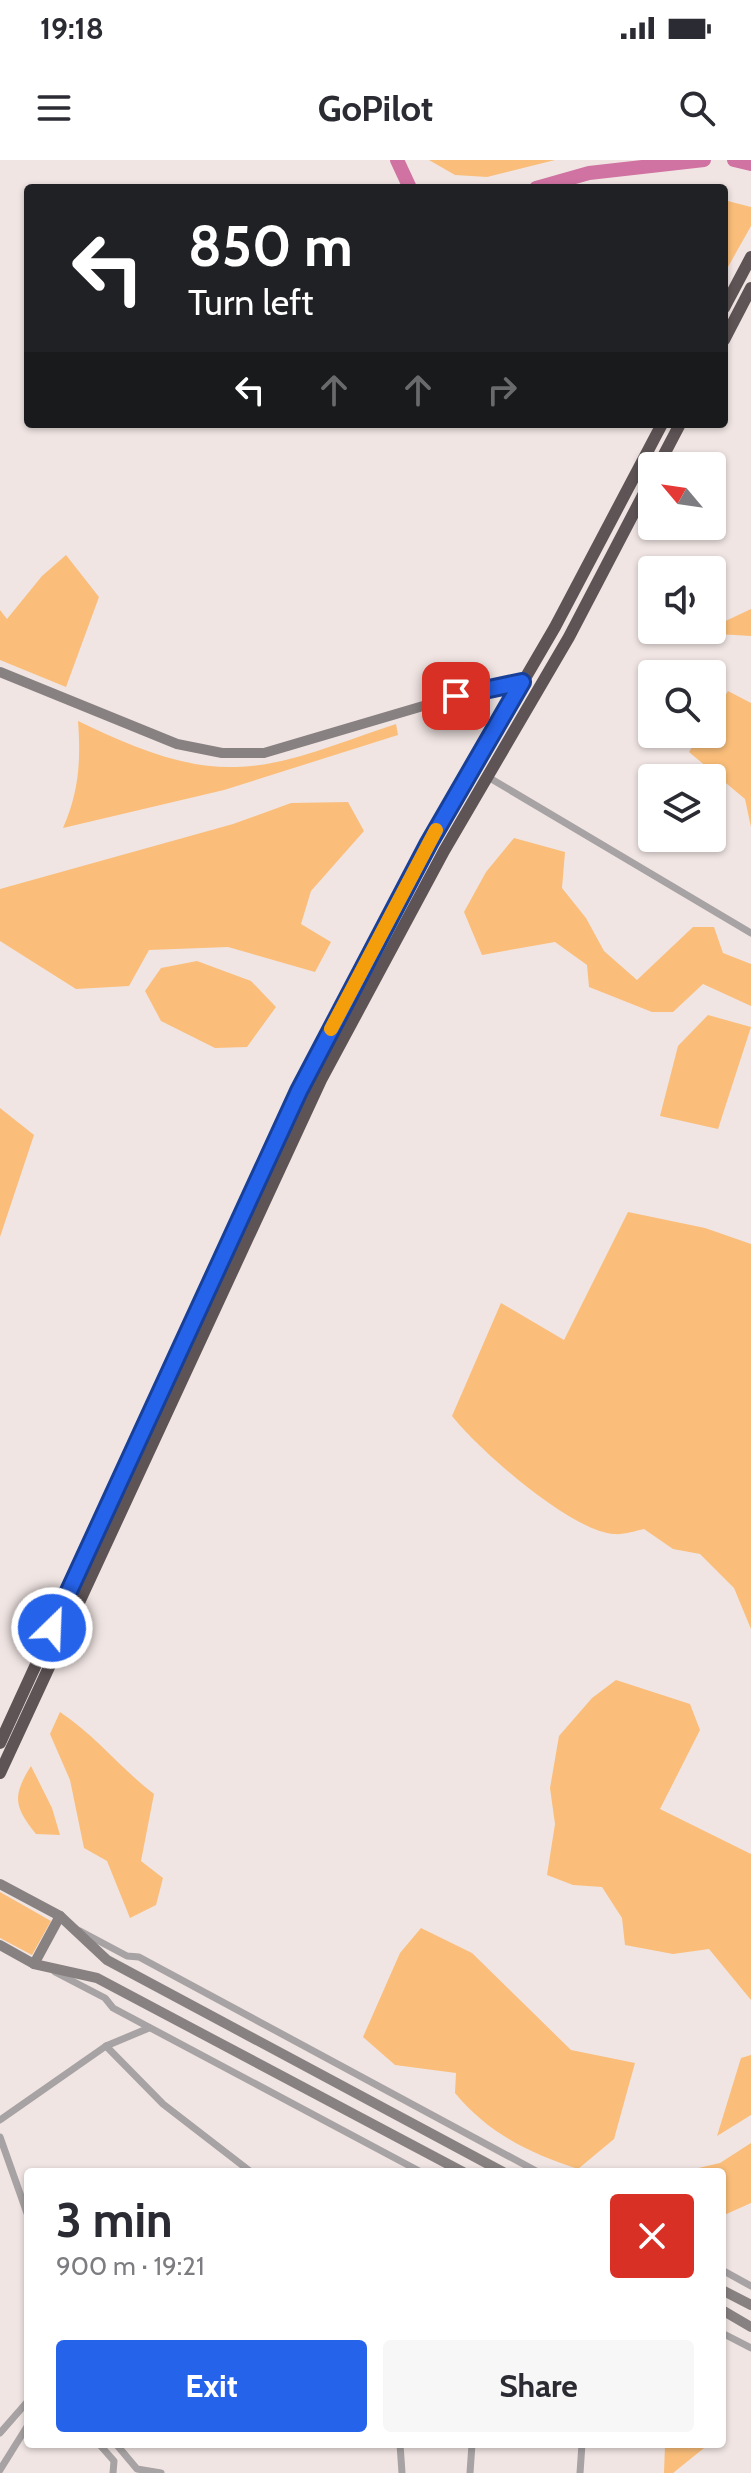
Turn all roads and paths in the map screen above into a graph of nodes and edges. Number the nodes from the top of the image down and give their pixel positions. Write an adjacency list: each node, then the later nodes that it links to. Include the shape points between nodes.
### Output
1 (751, 257): 3 (highway)
2 (751, 288): 4 (highway)
3 (728, 300)
4 (728, 332)
5 (660, 428): 10 (highway)
6 (678, 428): 7 (highway)
7 (665, 452)
8 (638, 505): 11 (highway)
9 (0, 672): 10 (street, via 177,744 222,753 264,753 484,688)
10 (522, 682): 13 (highway, via 429,843 299,1091)
11 (488, 777): 12 (street); 14 (highway, via 321,1080)
12 (751, 933)
13 (0, 1743)
14 (0, 1773)
15 (0, 1884): 16 (street)
16 (64, 1920): 18 (street); 26 (street, via 107,1960); 27 (street)
17 (0, 1945): 18 (street)
18 (39, 1965): 19 (street, via 105,1998); 25 (street, via 97,1978)
19 (149, 2028): 20 (street); 24 (street)
20 (106, 2046): 21 (street); 23 (street, via 163,2104)
21 (0, 2120)
22 (0, 2137): 28 (street)
23 (246, 2168)
24 (413, 2168)
25 (455, 2168)
26 (496, 2168)
27 (531, 2168)
28 (24, 2205)
29 (726, 2272): 30 (street)
30 (751, 2286)
31 (726, 2292): 32 (street)
32 (751, 2305)
33 (726, 2312): 34 (street)
34 (751, 2327)
35 (726, 2335): 36 (street)
36 (751, 2348)
37 (24, 2406): 39 (street)
38 (24, 2431): 47 (street)
39 (0, 2433)
40 (103, 2448): 49 (street, via 114,2461)
41 (108, 2448): 46 (street)
42 (119, 2448): 46 (street)
43 (400, 2448): 51 (street)
44 (472, 2448): 52 (street)
45 (582, 2448): 53 (street)
46 (125, 2456): 48 (street)
47 (0, 2470)
48 (142, 2472): 50 (street)
49 (113, 2473)
50 (161, 2473)
51 (402, 2473)
52 (470, 2473)
53 (580, 2473)

